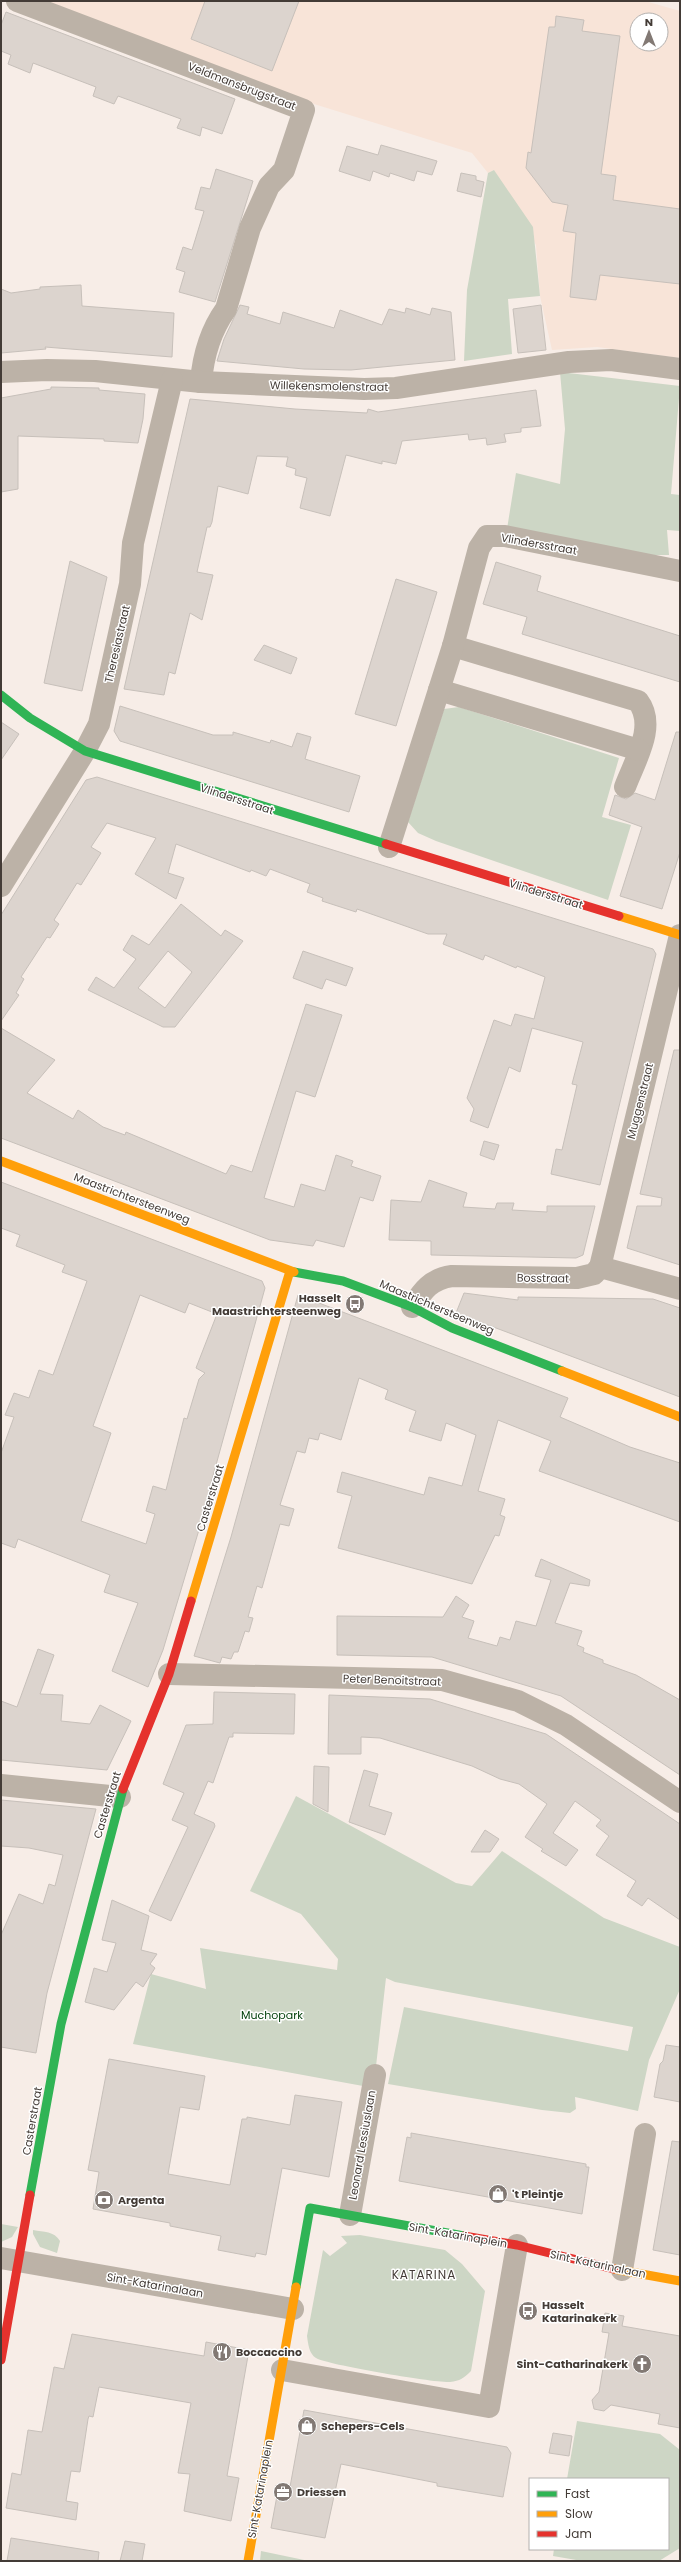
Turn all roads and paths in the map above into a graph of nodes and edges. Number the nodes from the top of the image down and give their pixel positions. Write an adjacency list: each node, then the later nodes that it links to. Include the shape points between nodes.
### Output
1 (17, 1): 5 (street, Veldmansbrugstraat, via 304,110 284,170 269,186 250,228 226,309 218,320 203,364)
2 (680, 369): 5 (street, Willekensmolenstraat, via 611,360 569,362 396,388 364,389)
3 (1, 372): 4 (street, Willekensmolenstraat, via 95,371)
4 (172, 380): 5 (street, Willekensmolenstraat); 11 (street, Theresiastraat, via 133,543 130,584 98,724)
5 (201, 382)
6 (680, 571): 7 (street, Vlindersstraat, via 505,536 487,536 479,548)
7 (453, 646): 8 (street, Vlindersstraat); 10 (street, via 638,701 646,715 647,726)
8 (439, 690): 10 (street); 13 (street, Vlindersstraat)
9 (1, 695): 11 (street, Vlindersstraat, via 30,718)
10 (639, 750): 12 (street)
11 (85, 751): 13 (street, Vlindersstraat); 14 (street, Theresiastraat)
12 (625, 787)
13 (389, 847): 15 (street, Vlindersstraat)
14 (1, 886)
15 (680, 935): 17 (street, Muggenstraat)
16 (1, 1161): 18 (street, Maastrichtersteenweg)
17 (600, 1266): 19 (street); 20 (street, Bosstraat, via 594,1274 577,1278 438,1278 427,1286)
18 (290, 1271): 20 (street, Maastrichtersteenweg, via 342,1281); 22 (street, Casterstraat)
19 (680, 1289)
20 (412, 1307): 21 (street, Maastrichtersteenweg, via 452,1328)
21 (680, 1417)
22 (169, 1674): 24 (street, Casterstraat); 25 (street, Peter Benoitstraat, via 442,1680 518,1701 566,1725)
23 (1, 1785): 24 (street)
24 (120, 1797): 30 (street, Casterstraat, via 61,2024 26,2225)
25 (680, 1802)
26 (374, 2075): 28 (street, Leonard Lessiuslaan)
27 (645, 2134): 31 (street)
28 (350, 2215): 29 (street, Sint-Katarinaplein); 33 (street, Sint-Katarinaplein, via 310,2208)
29 (517, 2245): 31 (street, Sint-Katarinalaan, via 588,2264); 35 (street, Sint-Katarinaplein, via 488,2407)
30 (9, 2259): 33 (street, Sint-Katarinalaan); 34 (street, Casterstraat)
31 (622, 2270): 32 (street, Sint-Katarinalaan)
32 (680, 2281)
33 (292, 2309): 35 (street, Sint-Katarinaplein)
34 (1, 2360)
35 (282, 2370): 36 (street, Sint-Katarinaplein)
36 (248, 2561)

